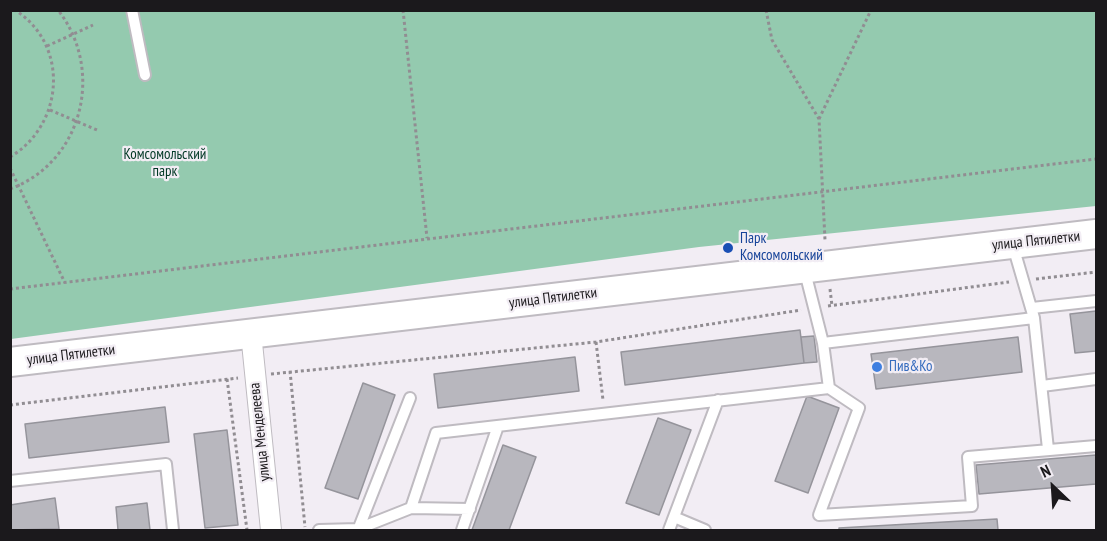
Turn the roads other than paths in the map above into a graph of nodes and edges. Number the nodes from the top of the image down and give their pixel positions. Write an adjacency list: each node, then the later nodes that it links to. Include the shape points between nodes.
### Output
1 (132, 10): 2 (lane)
2 (145, 75)
3 (1096, 234): 4 (main road, улица Пятилетки)
4 (1012, 243): 5 (main road, улица Пятилетки); 7 (lane)
5 (804, 268): 8 (main road, улица Пятилетки); 9 (lane)
6 (1096, 301): 7 (lane)
7 (1033, 313): 9 (lane); 12 (lane)
8 (251, 333): 10 (main road, улица Пятилетки); 25 (street, улица Менделеева)
9 (824, 343): 13 (lane)
10 (10, 362)
11 (1096, 379): 12 (lane)
12 (1042, 386): 18 (lane)
13 (829, 388): 15 (lane); 18 (lane, via 859,408 819,515 972,506 968,457)
14 (410, 398): 23 (lane)
15 (718, 400): 16 (lane); 22 (lane)
16 (498, 426): 20 (lane, via 436,433); 21 (lane)
17 (1096, 446): 18 (lane)
18 (1048, 449)
19 (10, 481): 24 (lane, via 166,464)
20 (411, 508): 21 (lane); 23 (lane)
21 (470, 509): 27 (lane)
22 (674, 517): 28 (lane); 29 (lane)
23 (358, 530): 26 (lane)
24 (173, 531)
25 (272, 531)
26 (319, 531)
27 (462, 531)
28 (669, 531)
29 (705, 531)

